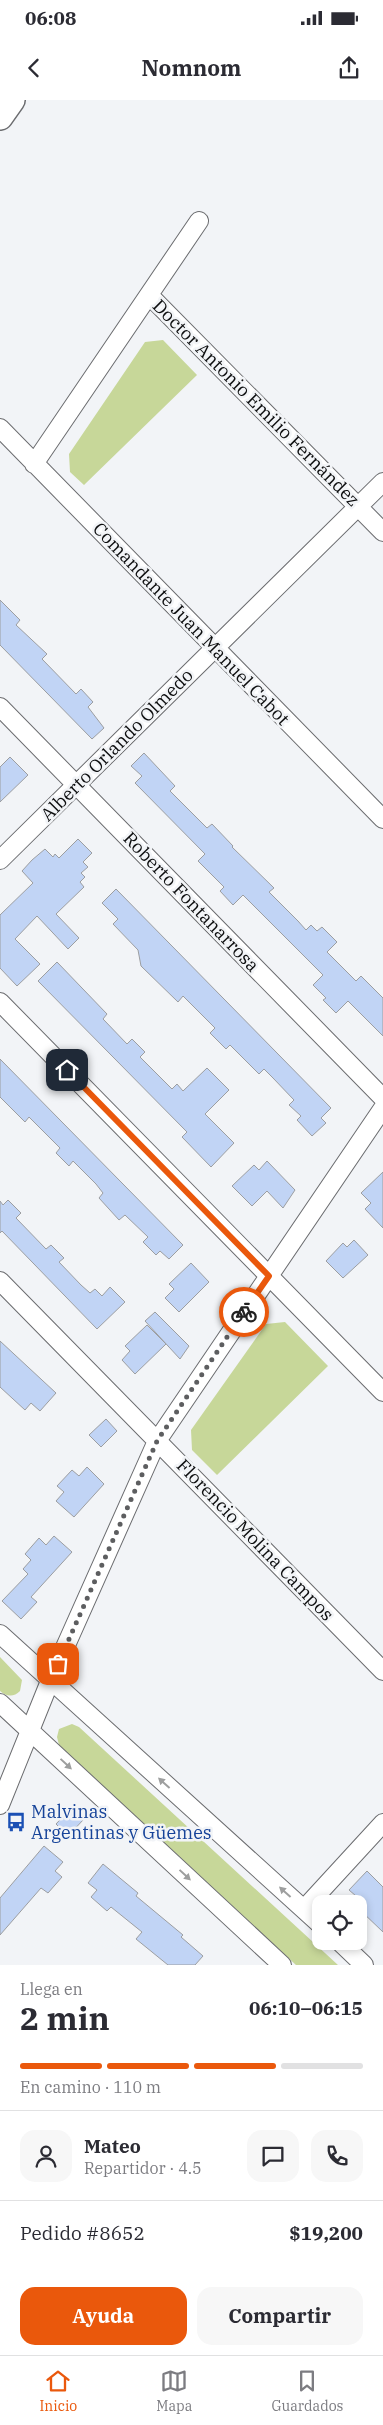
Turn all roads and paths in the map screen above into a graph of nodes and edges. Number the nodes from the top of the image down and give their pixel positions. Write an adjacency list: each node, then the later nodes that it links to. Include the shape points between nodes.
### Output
1 (12, 100): 2 (main road)
2 (0, 117)
3 (199, 221): 4 (street)
4 (149, 295): 6 (street); 8 (street, Doctor Antonio Emilio Fernández)
5 (0, 428): 6 (street, Comandante Juan Manuel Cabot)
6 (34, 464): 10 (street, Comandante Juan Manuel Cabot)
7 (383, 482): 8 (street, Alberto Orlando Olmedo)
8 (358, 506): 9 (street, Doctor Antonio Emilio Fernández); 10 (street, Alberto Orlando Olmedo)
9 (383, 532)
10 (215, 648): 12 (street, Alberto Orlando Olmedo); 13 (street, Comandante Juan Manuel Cabot)
11 (0, 707): 12 (street, Roberto Fontanarrosa)
12 (76, 785): 14 (street, Alberto Orlando Olmedo); 16 (street, Roberto Fontanarrosa)
13 (383, 820)
14 (0, 860)
15 (0, 1002): 18 (street)
16 (383, 1098)
17 (383, 1108): 18 (street)
18 (269, 1276): 20 (street); 21 (street)
19 (0, 1281): 21 (street, Florencio Molina Campos)
20 (383, 1392)
21 (157, 1441): 23 (street, Florencio Molina Campos); 24 (street)
22 (0, 1634): 24 (street)
23 (383, 1671)
24 (50, 1681): 26 (street); 29 (street, one-way to 24)
25 (0, 1703): 26 (street)
26 (30, 1731): 27 (street); 32 (street, one-way to 32)
27 (0, 1805)
28 (383, 1823): 29 (street)
29 (304, 1908): 30 (street)
30 (312, 1916)
31 (348, 1950): 33 (street)
32 (282, 1965)
33 (364, 1965)

